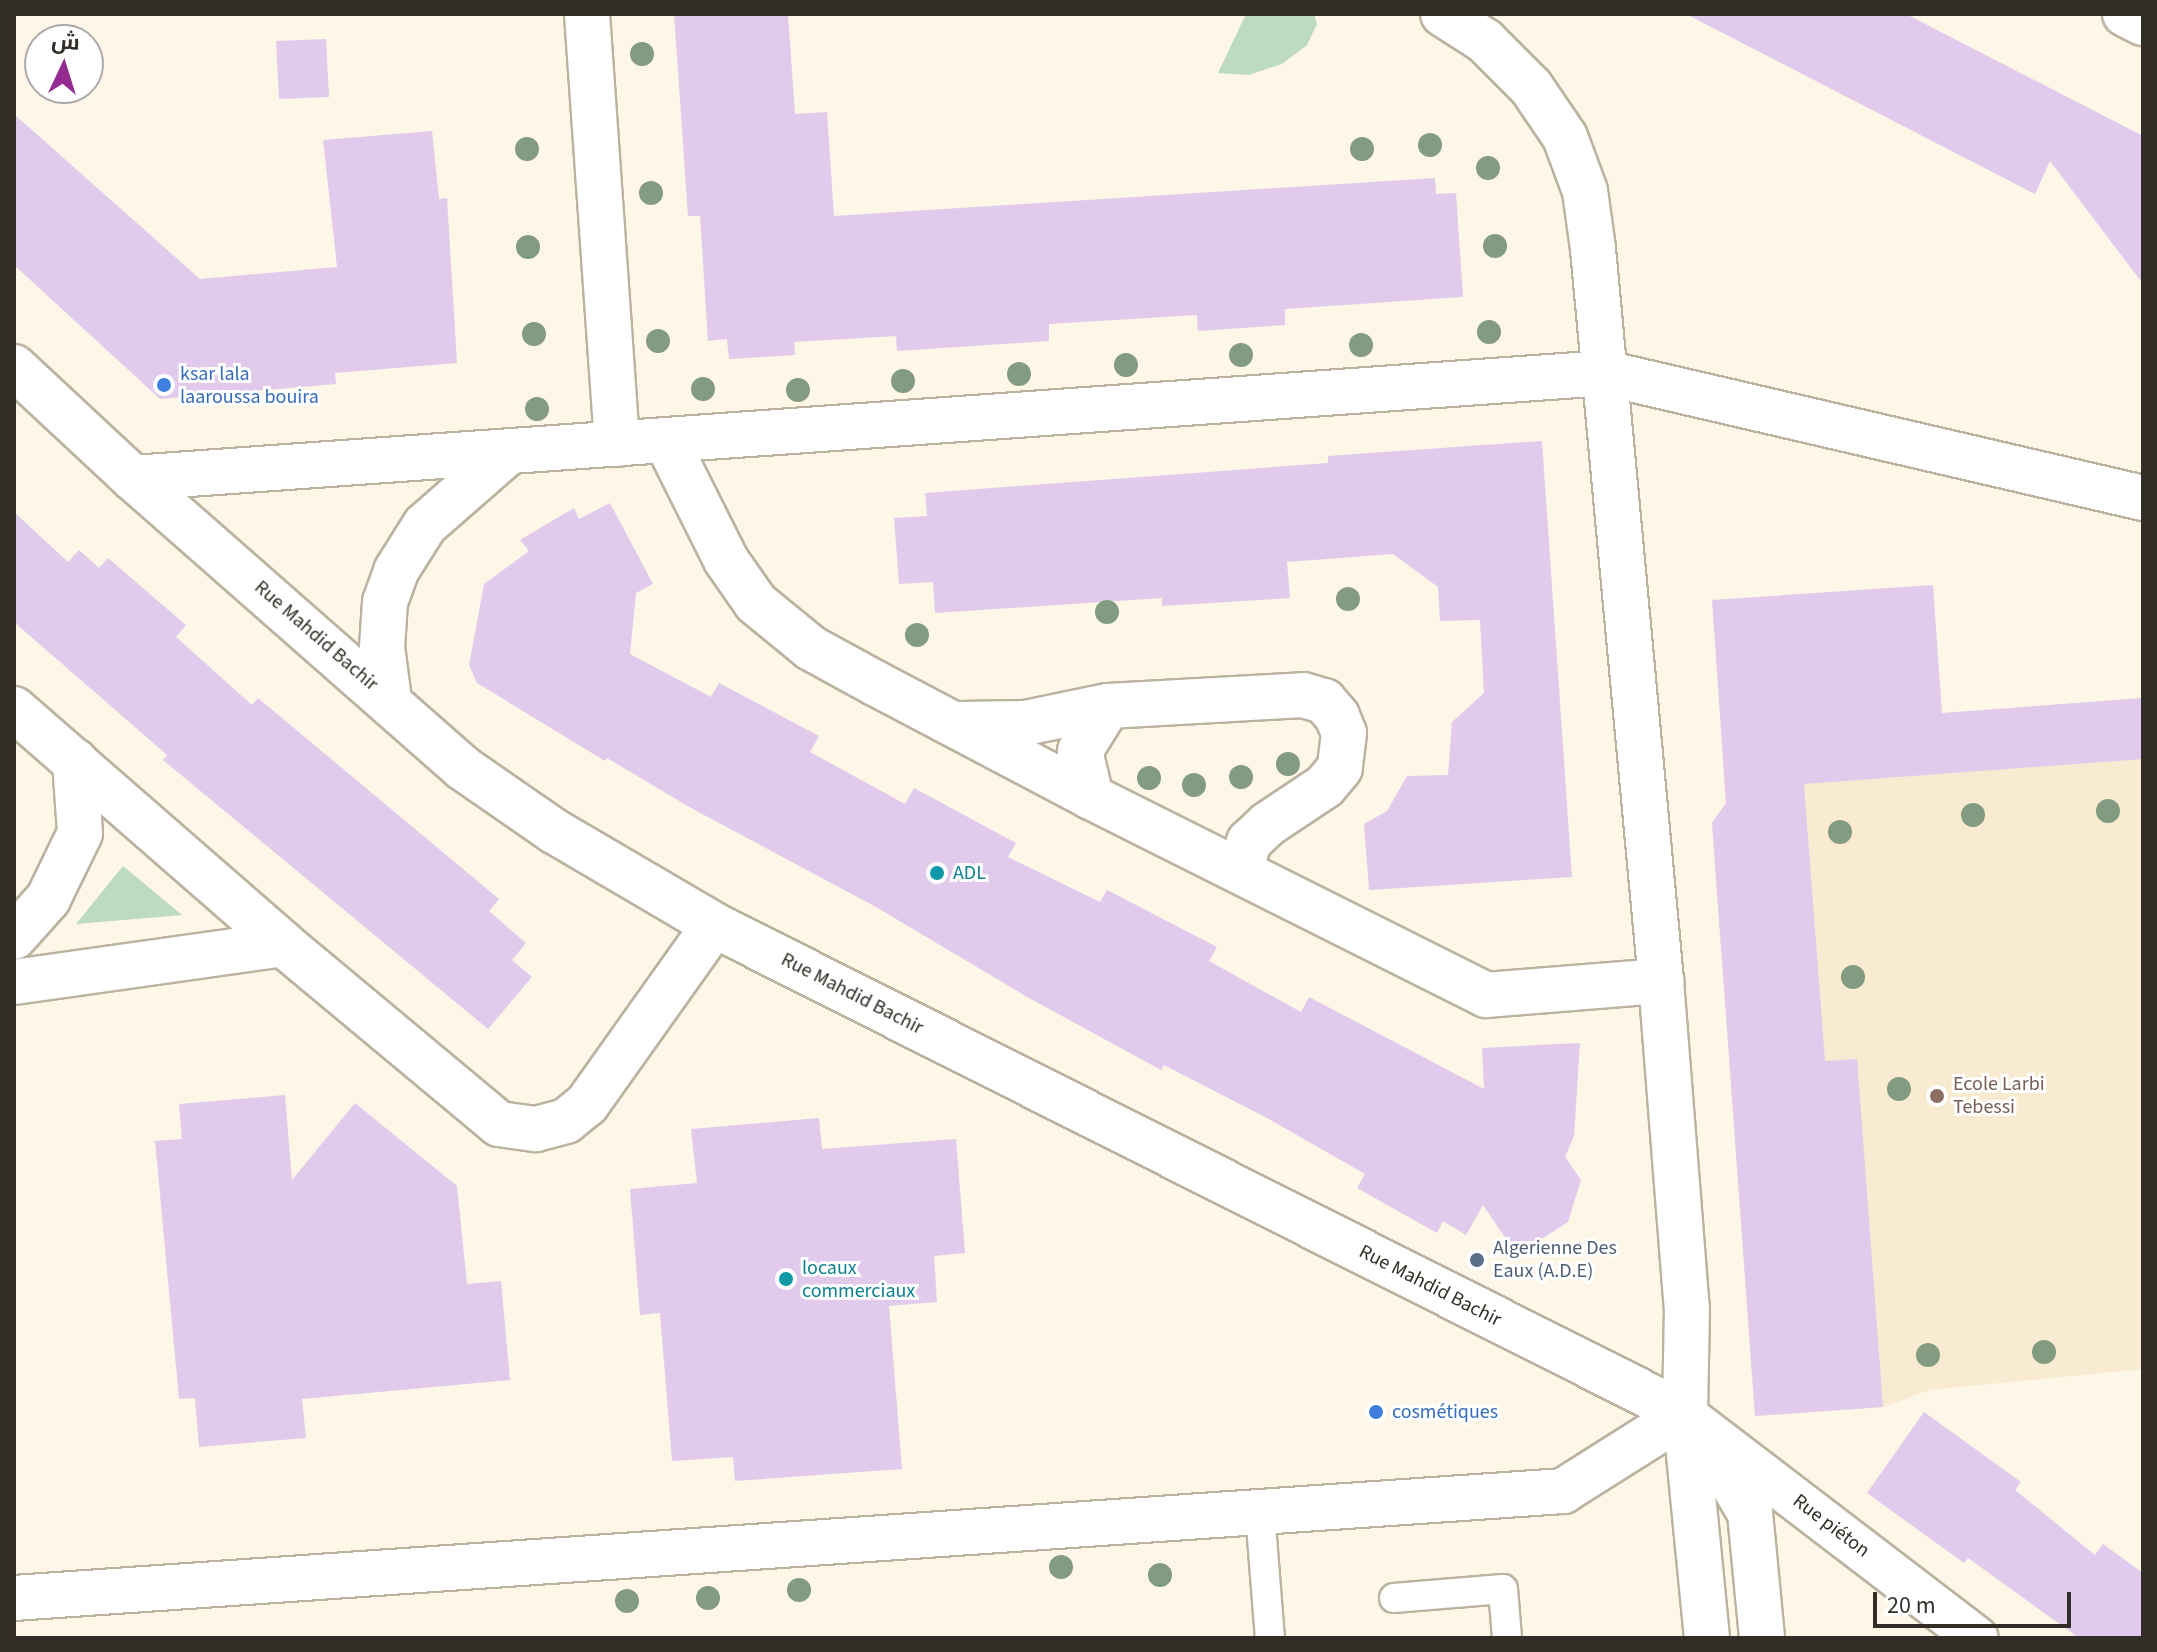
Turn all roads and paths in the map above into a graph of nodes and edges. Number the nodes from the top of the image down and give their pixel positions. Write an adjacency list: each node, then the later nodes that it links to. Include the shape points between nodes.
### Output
1 (587, 14): 8 (street)
2 (1443, 14): 6 (street, via 1485,41 1531,87 1565,137 1585,191)
3 (2125, 14): 4 (street)
4 (2143, 23)
5 (14, 367): 10 (street, Rue Mahdid Bachir)
6 (1605, 373): 7 (street); 11 (street); 22 (street)
7 (666, 440): 8 (street); 15 (street, via 726,560 756,603 811,648)
8 (617, 444): 9 (street)
9 (506, 454): 10 (street); 12 (street, via 425,525 396,571 385,602 382,647)
10 (133, 478): 12 (street, Rue Mahdid Bachir)
11 (2143, 498)
12 (389, 700): 19 (street, Rue Mahdid Bachir, via 463,768 554,831)
13 (1108, 706): 15 (street, via 1025,723); 17 (street, via 1080,751); 18 (street, via 1303,695 1324,701 1337,716 1344,733 1340,768 1325,786 1249,842)
14 (14, 709): 16 (street)
15 (953, 724): 17 (street)
16 (75, 761): 20 (street, via 80,833 48,899); 21 (street)
17 (1091, 797): 18 (street)
18 (1240, 871): 22 (street, via 1486,995)
19 (714, 925): 21 (street, via 587,1104 566,1121 536,1129 499,1124); 24 (street, Rue Mahdid Bachir)
20 (14, 937)
21 (283, 944): 23 (street)
22 (1661, 981): 24 (street, via 1687,1308)
23 (14, 982)
24 (1685, 1414): 25 (street, via 1563,1491); 30 (street); 31 (street, via 1700,1446 1750,1513); 32 (street, Rue piéton)
25 (1260, 1512): 26 (street); 28 (lane)
26 (14, 1598)
27 (1394, 1598): 29 (lane, via 1503,1589)
28 (1270, 1638)
29 (1507, 1638)
30 (1707, 1638)
31 (1762, 1638)
32 (1977, 1638)

